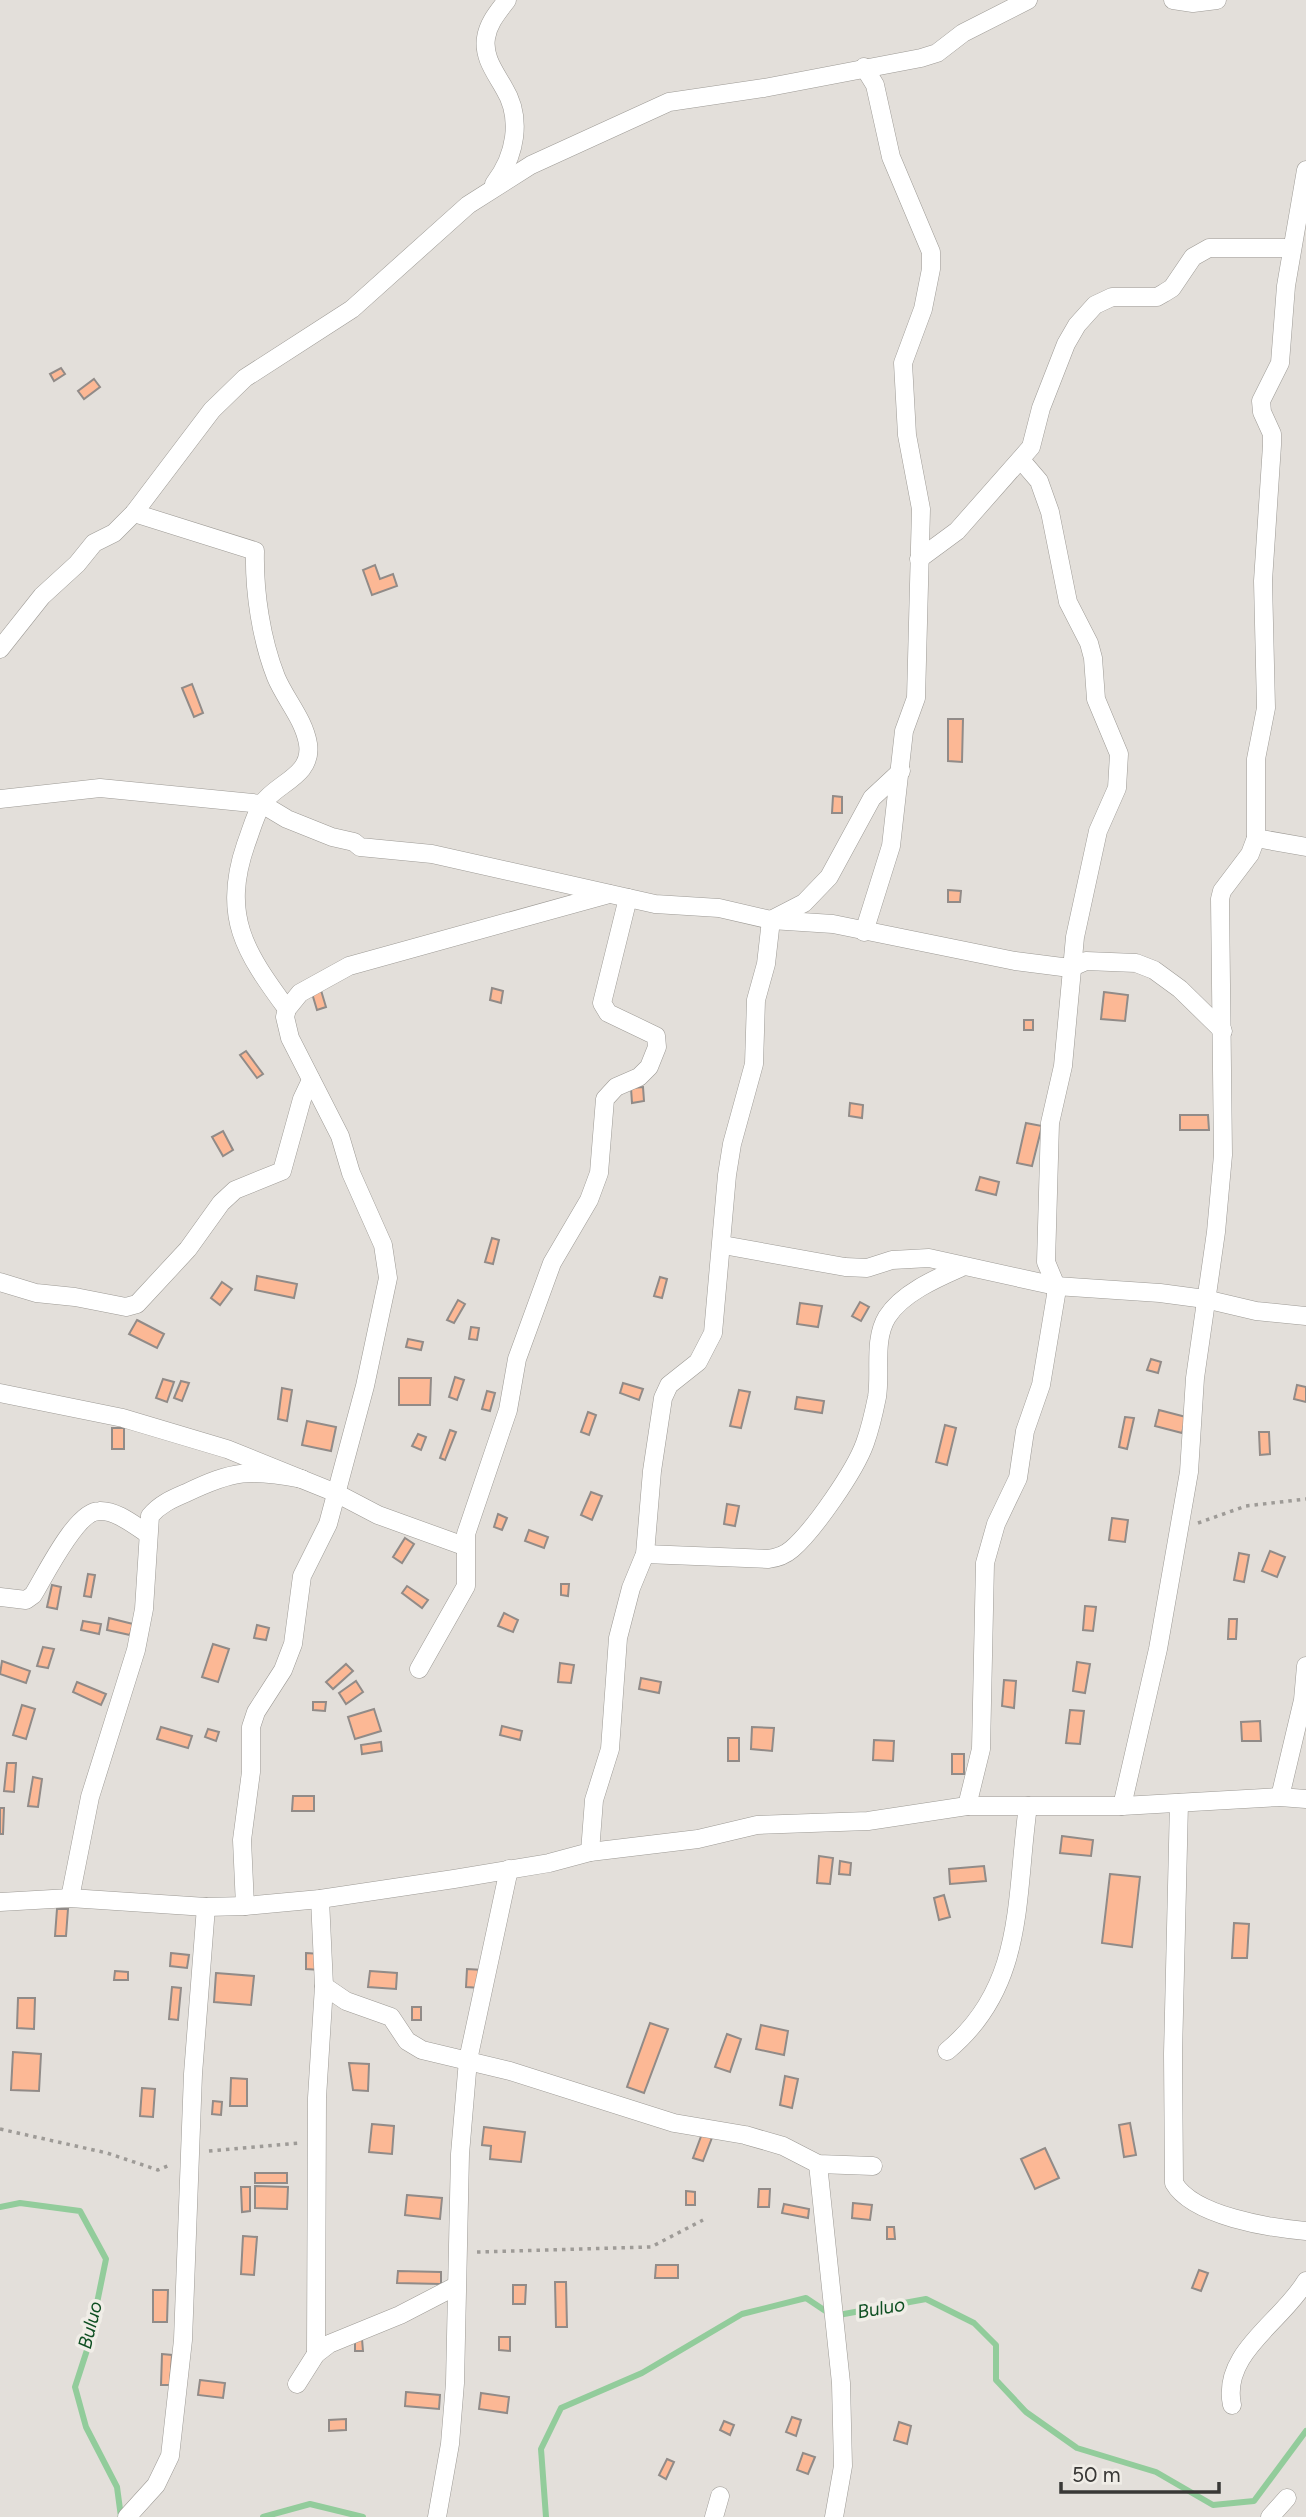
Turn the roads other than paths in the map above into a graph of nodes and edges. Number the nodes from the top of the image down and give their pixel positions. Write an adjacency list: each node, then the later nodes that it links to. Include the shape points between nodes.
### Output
1 (507, 0): 7 (street, via 492,18 485,44 512,104 514,139 511,159)
2 (1028, 0): 5 (street, via 963,33 937,53)
3 (1174, 0): 4 (street)
4 (1217, 0)
5 (864, 67): 7 (street, via 669,102 531,165); 11 (street, via 875,85 891,157 930,252 923,309 903,363 906,426 920,509)
6 (1306, 170): 8 (street)
7 (487, 192): 10 (street, via 352,309 245,378 212,410)
8 (1292, 248): 9 (street, via 1209,248 1193,257 1172,288 1157,297 1112,298 1095,305 1066,344 1044,398 1034,439); 16 (street, via 1280,363 1261,401 1272,445 1263,581 1266,708 1256,759)
9 (1021, 460): 11 (street, via 957,531); 22 (street, via 1039,481 1050,512 1068,601 1089,643 1096,699 1119,754 1117,788 1098,831)
10 (134, 513): 12 (street, via 114,533 94,543 42,596); 15 (street, via 255,551 255,584 276,676 308,745 306,761 294,779)
11 (919, 559): 13 (street, via 916,698 906,720)
12 (0, 649)
13 (901, 771): 20 (street, via 872,799 829,877 804,903); 21 (street, via 891,846)
14 (0, 799): 15 (street, via 100,788)
15 (262, 804): 18 (street, via 287,819 360,847 432,854); 23 (street, via 241,858 235,884 236,913 243,943 257,970)
16 (1256, 838): 17 (street); 24 (street, via 1251,854 1220,899)
17 (1306, 847)
18 (609, 894): 19 (street); 23 (street, via 349,966 300,993)
19 (628, 898): 20 (street, via 719,908); 36 (street, via 602,1003 608,1013 656,1036 657,1047 639,1077 616,1087 605,1099 599,1173 589,1200 552,1263 537,1303)
20 (771, 920): 21 (street, via 833,924); 26 (street, via 756,1000 754,1064 727,1175)
21 (864, 932): 22 (street)
22 (1070, 968): 24 (street, via 1086,961 1145,965 1187,995); 29 (street, via 1063,1066 1050,1123 1046,1186 1046,1262)
23 (287, 1009): 25 (street, via 290,1038)
24 (1223, 1031): 30 (street, via 1223,1154)
25 (312, 1080): 28 (street, via 302,1099 282,1171 235,1190 137,1304 126,1307 36,1293); 34 (street, via 340,1136 383,1245 388,1278)
26 (723, 1245): 27 (street, via 845,1266 867,1268 907,1257); 37 (street, via 713,1333 698,1362 669,1385 663,1398)
27 (962, 1267): 29 (street); 37 (street, via 920,1289 886,1318 876,1401 865,1444 836,1493 792,1549 768,1559)
28 (0, 1282)
29 (1056, 1286): 30 (street); 44 (street, via 1041,1385 1025,1431 1017,1478 985,1563 981,1749)
30 (1205, 1299): 31 (street); 46 (street, via 1180,1529)
31 (1306, 1316)
32 (0, 1393): 33 (street, via 123,1418 228,1448)
33 (302, 1479): 34 (street); 35 (street, via 240,1471 211,1480 158,1507 150,1517)
34 (336, 1493): 36 (street, via 378,1516); 52 (street, via 321,1543 302,1576 293,1644 251,1727 251,1772 242,1840)
35 (148, 1534): 38 (street, via 114,1514 90,1513 77,1525 33,1594 26,1600); 49 (street, via 144,1609 136,1650 90,1797)
36 (464, 1546): 40 (street, via 466,1586)
37 (645, 1554): 47 (street, via 618,1637 610,1749 594,1800)
38 (0, 1597)
39 (1306, 1666): 41 (street)
40 (419, 1669)
41 (1280, 1797): 42 (street); 43 (street)
42 (1306, 1799)
43 (1179, 1803): 46 (street); 59 (street, via 1174,2183 1181,2194 1227,2216)
44 (967, 1806): 45 (street); 47 (street, via 868,1821 757,1825 698,1839)
45 (1028, 1806): 46 (street); 55 (street, via 1023,1869 998,1989 979,2019)
46 (1122, 1806)
47 (590, 1852): 48 (street)
48 (509, 1869): 50 (street); 56 (street)
49 (69, 1898): 51 (street); 53 (street)
50 (320, 1899): 52 (street); 54 (street)
51 (0, 1902)
52 (245, 1906): 53 (street)
53 (206, 1907): 67 (street, via 183,2340 170,2456 156,2484)
54 (324, 1986): 56 (street, via 391,2017 407,2041 422,2050); 62 (street, via 317,2141)
55 (947, 2051)
56 (468, 2060): 57 (street, via 674,2123 771,2142); 61 (street)
57 (818, 2165): 58 (street); 70 (street, via 841,2383 843,2466)
58 (873, 2166)
59 (1306, 2231)
60 (1306, 2280): 64 (street, via 1236,2364 1228,2387)
61 (456, 2286): 62 (street, via 412,2310 328,2344); 68 (street, via 451,2432)
62 (316, 2354): 63 (street)
63 (297, 2384)
64 (1232, 2405)
65 (720, 2496): 69 (street)
66 (1287, 2498): 71 (street)
67 (127, 2517)
68 (436, 2517)
69 (714, 2517)
70 (834, 2517)
71 (1270, 2517)

